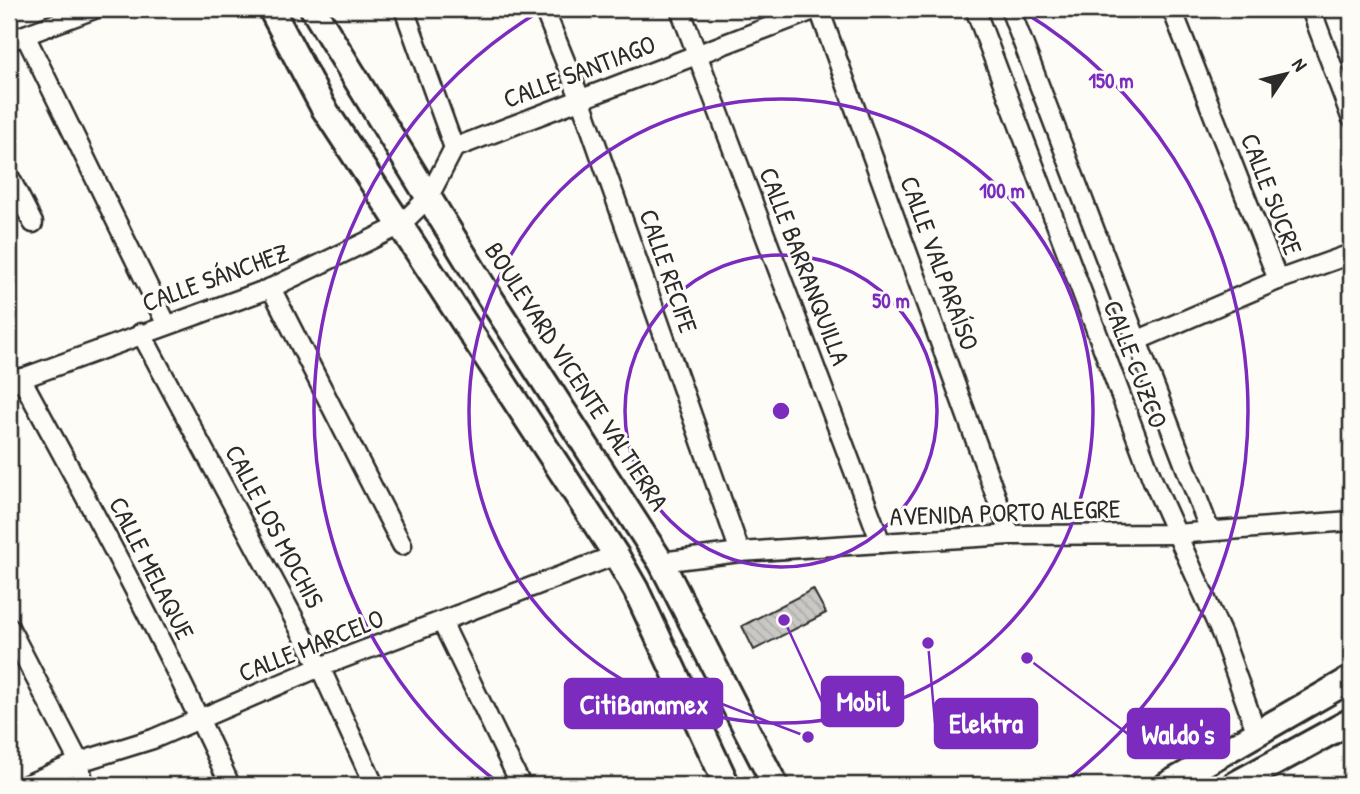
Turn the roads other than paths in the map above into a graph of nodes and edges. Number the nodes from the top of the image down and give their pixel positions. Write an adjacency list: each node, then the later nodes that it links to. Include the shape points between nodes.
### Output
1 (94, 9): 12 (street)
2 (271, 9): 20 (main road, via 323,107)
3 (313, 9): 18 (main road, BOULEVARD VICENTE VALTIERRA)
4 (404, 9): 16 (street)
5 (544, 9): 14 (street, CALLE RECIFE)
6 (680, 9): 13 (street, CALLE BARRANQUILLA)
7 (818, 9): 13 (street, CALLE SANTIAGO); 31 (street, CALLE VALPARAÍSO)
8 (975, 9): 30 (street, CALLE CUZCO)
9 (1010, 9): 26 (street, CALLE CUZCO)
10 (1172, 9): 22 (street, CALLE SUCRE)
11 (1311, 9): 15 (street)
12 (17, 38): 24 (street)
13 (698, 55): 14 (street, CALLE SANTIAGO); 32 (street, CALLE BARRANQUILLA)
14 (580, 98): 16 (street, CALLE SANTIAGO); 34 (street, CALLE RECIFE)
15 (1351, 117)
16 (454, 148): 18 (street)
17 (9, 176): 19 (street)
18 (428, 198): 20 (street, CALLE SÁNCHEZ); 36 (main road, BOULEVARD VICENTE VALTIERRA)
19 (33, 223)
20 (399, 226): 23 (street, CALLE SÁNCHEZ); 35 (main road)
21 (1351, 254): 22 (street)
22 (1278, 280): 26 (street)
23 (271, 288): 24 (street, CALLE SÁNCHEZ); 33 (street)
24 (167, 325): 25 (street, CALLE SÁNCHEZ)
25 (141, 333): 27 (street, CALLE SÁNCHEZ); 39 (street, CALLE LOS MOCHIS)
26 (1136, 341): 29 (street, CALLE CUZCO)
27 (15, 381): 41 (street, CALLE MELAQUE, via 105,531)
28 (1351, 521): 29 (street, AVENIDA PORTO ALEGRE)
29 (1210, 531): 30 (street, AVENIDA PORTO ALEGRE)
30 (1175, 534): 31 (street, AVENIDA PORTO ALEGRE); 43 (street, CALLE CUZCO, via 1222,635)
31 (1010, 535): 32 (street, AVENIDA PORTO ALEGRE)
32 (881, 543): 34 (street, AVENIDA PORTO ALEGRE)
33 (402, 545)
34 (740, 552): 36 (street, AVENIDA PORTO ALEGRE)
35 (616, 555): 37 (street, CALLE MARCELO); 50 (main road)
36 (661, 562): 51 (main road, BOULEVARD VICENTE VALTIERRA)
37 (442, 622): 39 (street, CALLE MARCELO); 49 (street)
38 (9, 627): 44 (street)
39 (320, 667): 41 (street, CALLE MARCELO); 48 (street, CALLE LOS MOCHIS)
40 (1351, 679): 43 (main road)
41 (199, 718): 44 (street, CALLE MARCELO, via 153,739); 47 (street, CALLE MELAQUE)
42 (1351, 721): 53 (main road)
43 (1257, 734): 52 (main road)
44 (79, 762): 45 (street, CALLE MARCELO); 46 (street)
45 (26, 785)
46 (84, 785)
47 (230, 785)
48 (374, 785)
49 (521, 785)
50 (727, 785)
51 (775, 785)
52 (1167, 785)
53 (1234, 785)

